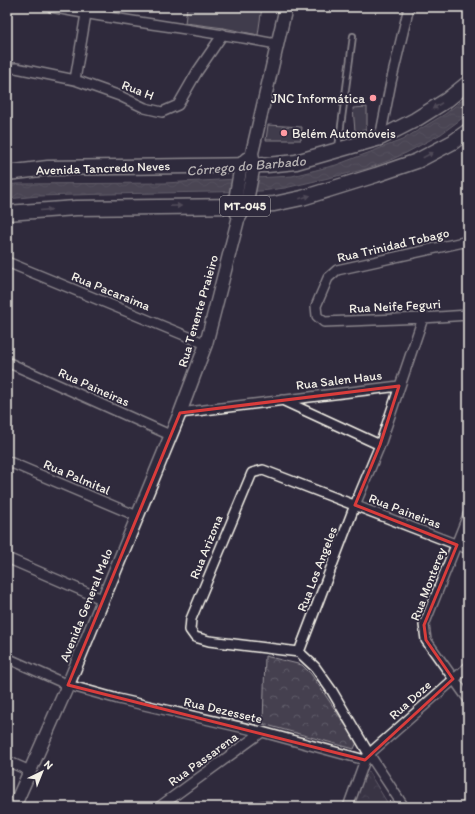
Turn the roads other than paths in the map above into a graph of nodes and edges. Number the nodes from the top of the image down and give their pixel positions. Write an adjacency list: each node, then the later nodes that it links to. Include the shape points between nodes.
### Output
1 (50, 7): 4 (street)
2 (286, 7): 7 (main road)
3 (409, 7): 12 (street)
4 (86, 14): 5 (street); 9 (street)
5 (223, 34): 7 (street); 9 (street, Rua H, via 178,105 162,112 145,108)
6 (353, 36): 13 (lane)
7 (278, 44): 14 (main road)
8 (7, 69): 9 (street, Rua H, via 16,68)
9 (75, 80)
10 (468, 83): 12 (main road, Avenida Tancredo Neves, one-way to 12, via 447,100)
11 (468, 131): 16 (main road, MT-045, one-way to 11, via 274,204 302,198 376,175 417,161 454,142)
12 (380, 138): 13 (main road, Avenida Tancredo Neves)
13 (338, 151): 14 (main road, Avenida Tancredo Neves, via 296,162)
14 (248, 166): 15 (main road, Avenida Tancredo Neves, via 48,168); 16 (main road, Rua Tenente Praieiro)
15 (7, 172)
16 (240, 205): 17 (main road, MT-045, one-way to 16, via 76,208); 23 (main road, Rua Tenente Praieiro)
17 (7, 213)
18 (468, 241): 22 (street, Rua Trinidad Tobago, via 337,270 328,278 316,306 317,316)
19 (7, 262): 23 (street, Rua Pacaraima)
20 (468, 315): 21 (street, Rua Neife Feguri)
21 (423, 318): 22 (street, Rua Neife Feguri); 25 (street, Rua Los Angeles)
22 (324, 322)
23 (206, 344): 27 (main road, Rua Tenente Praieiro)
24 (7, 362): 28 (street, Rua Paineiras)
25 (399, 386): 26 (street, Rua Salen Haus); 29 (street, Rua Los Angeles)
26 (282, 400): 27 (street, Rua Salen Haus); 29 (street, Rua Salen Haus)
27 (180, 413): 28 (main road, Avenida General Melo)
28 (170, 435): 33 (main road, Avenida General Melo)
29 (380, 446): 31 (street, Rua Los Angeles)
30 (7, 461): 33 (street, Rua Palmital)
31 (355, 505): 34 (street, Rua Paineiras); 38 (street, Rua Los Angeles); 38 (street, Rua Arizona, via 263,470 252,473 191,619 190,630 195,637)
32 (468, 515): 34 (street, Rua Monterey)
33 (137, 516): 37 (main road, Avenida General Melo)
34 (457, 545): 35 (street, Rua Paineiras); 41 (street, Rua Monterey, via 424,625 426,640)
35 (468, 549)
36 (7, 558): 37 (street)
37 (104, 600): 42 (main road, Avenida General Melo)
38 (299, 652): 45 (street, via 315,667 332,691)
39 (7, 658): 42 (street, Rua Dezessete)
40 (468, 667): 41 (street, Rua Doze)
41 (453, 679): 43 (street, Rua Monterey); 45 (street, Rua Doze)
42 (68, 685): 44 (street, Rua Dezessete); 47 (main road, Avenida General Melo)
43 (468, 699)
44 (262, 732): 45 (street, Rua Dezessete); 49 (street, Rua Passarena)
45 (367, 757): 52 (street); 53 (street)
46 (7, 761): 47 (street)
47 (30, 771): 48 (main road, Avenida General Melo)
48 (14, 807)
49 (159, 807)
50 (258, 807): 51 (street)
51 (274, 807)
52 (348, 807)
53 (404, 807)

